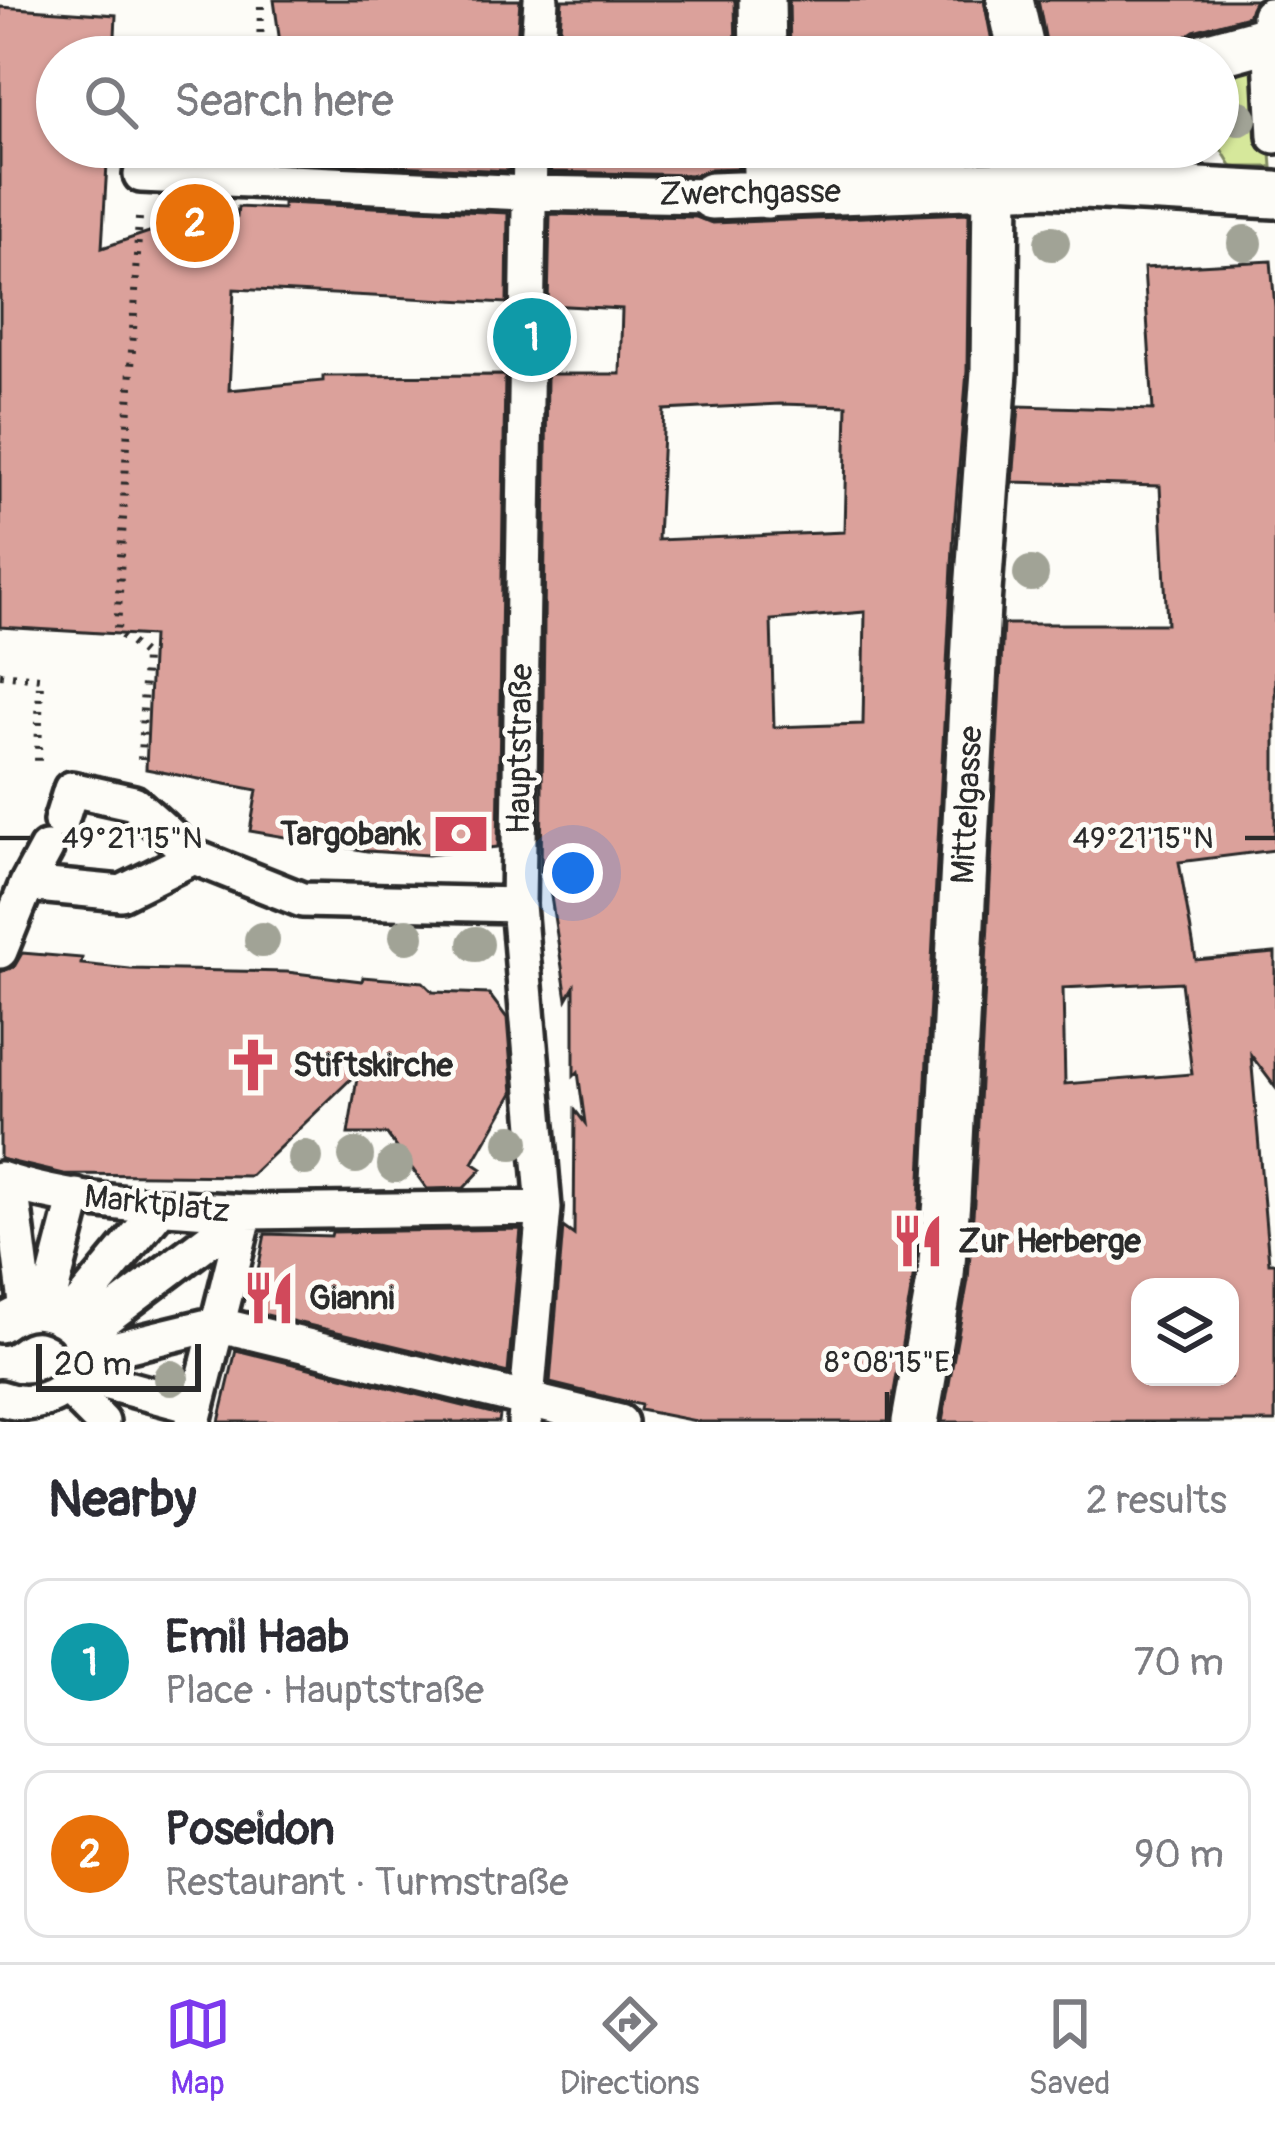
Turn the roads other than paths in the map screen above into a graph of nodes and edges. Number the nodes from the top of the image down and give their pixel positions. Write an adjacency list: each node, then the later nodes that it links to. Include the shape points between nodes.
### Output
1 (541, 0): 5 (street)
2 (762, 0): 6 (street)
3 (1010, 0): 7 (street)
4 (1268, 27): 8 (street); 9 (street)
5 (538, 36)
6 (763, 36)
7 (1018, 36)
8 (1239, 40)
9 (1275, 136)
10 (528, 168): 16 (street, Hauptstraße)
11 (766, 168): 17 (street)
12 (1036, 168): 15 (street, Zwerchgasse)
13 (1066, 168): 18 (street, Zwerchgasse)
14 (141, 175): 16 (street, Zwerchgasse)
15 (996, 186): 17 (street, Zwerchgasse); 35 (street, Mittelgasse, via 994,372 947,1200)
16 (526, 193): 19 (street, Zwerchgasse); 22 (street, Hauptstraße)
17 (767, 195): 19 (street, Zwerchgasse)
18 (1275, 195)
19 (712, 196)
20 (194, 857): 21 (street, via 121,892); 21 (street, via 134,803 60,820); 22 (street, via 302,900)
21 (27, 884): 23 (street)
22 (518, 904): 27 (street, Hauptstraße)
23 (0, 951)
24 (7, 1182): 25 (street, Marktplatz); 30 (street)
25 (76, 1196): 26 (street, Marktplatz); 30 (street)
26 (160, 1207): 28 (street, Marktplatz); 30 (street)
27 (544, 1208): 28 (street); 31 (street, Hauptstraße)
28 (246, 1212): 29 (street, Marktplatz); 30 (street)
29 (216, 1324): 30 (street); 31 (street); 32 (street, Marktplatz)
30 (38, 1371): 32 (street); 33 (street)
31 (526, 1411): 34 (street)
32 (195, 1415)
33 (102, 1422)
34 (620, 1422)
35 (915, 1422)

